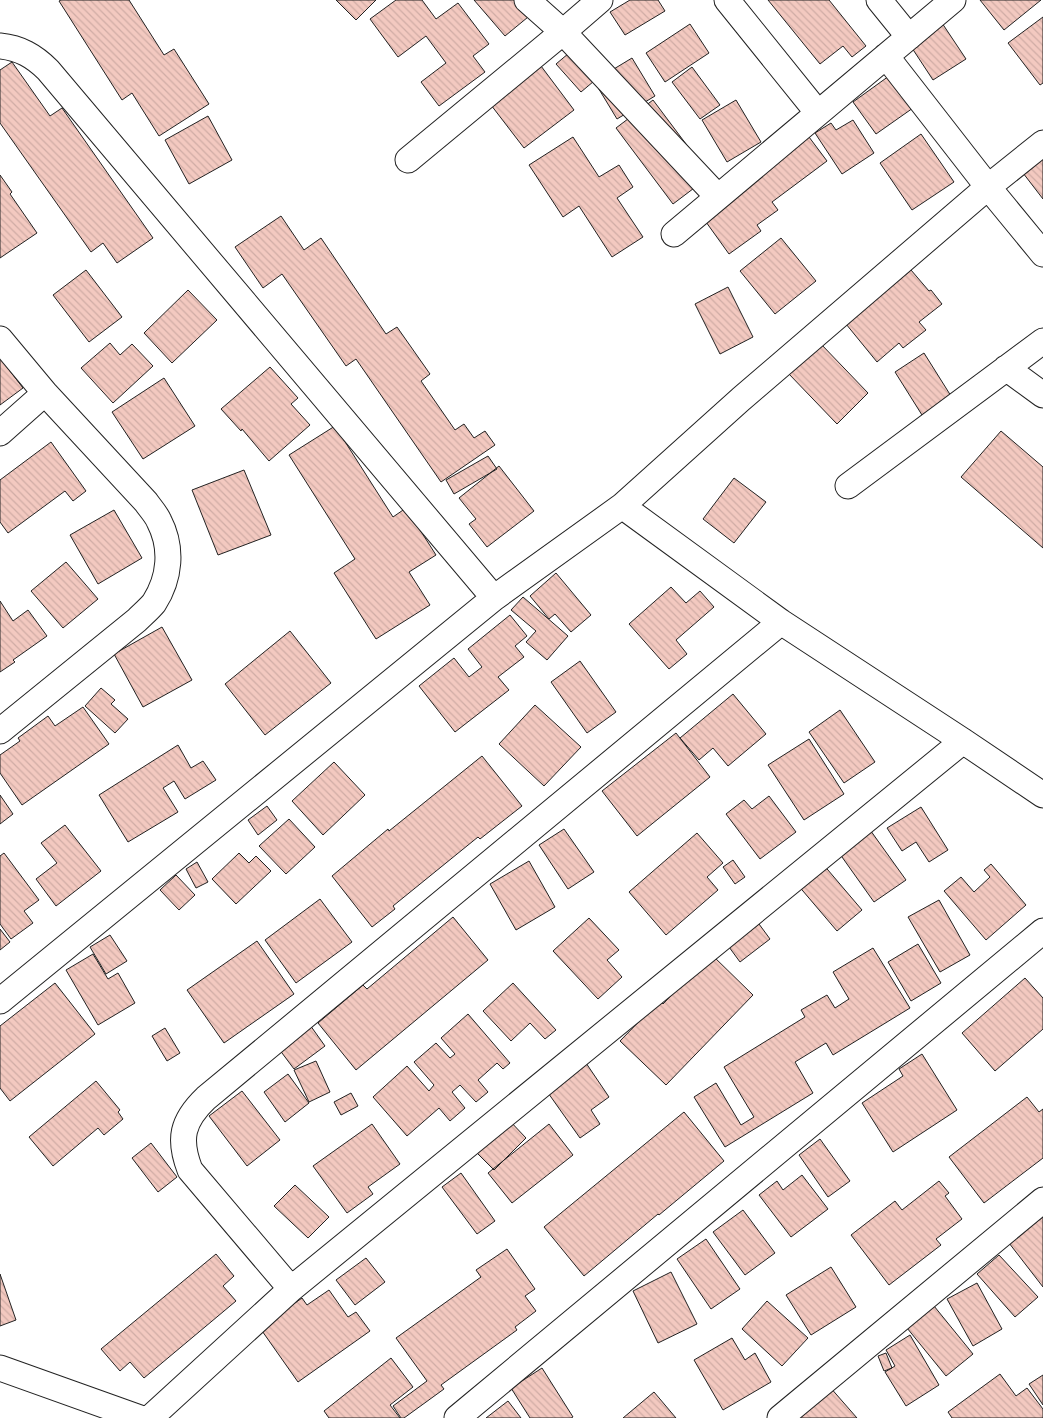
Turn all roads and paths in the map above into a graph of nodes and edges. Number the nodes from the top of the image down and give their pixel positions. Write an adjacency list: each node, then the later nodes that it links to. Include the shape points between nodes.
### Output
1 (527, 0): 6 (street)
2 (600, 0): 6 (street)
3 (727, 0): 10 (street)
4 (879, 0): 7 (street)
5 (953, 0): 7 (street)
6 (563, 32): 12 (street); 14 (street)
7 (909, 37): 9 (street)
8 (0, 46): 25 (street, via 25,52 48,70)
9 (886, 56): 10 (street); 13 (street)
10 (818, 113): 14 (street)
11 (1043, 143): 13 (street)
12 (408, 160)
13 (988, 187): 16 (street); 24 (street, via 741,398)
14 (718, 197): 15 (street)
15 (674, 234)
16 (1043, 254)
17 (0, 339): 20 (street)
18 (1043, 341): 19 (street)
19 (1006, 368): 21 (street); 23 (street)
20 (45, 393): 22 (street); 27 (street, via 146,502 159,520 167,541 168,563 164,585 153,604 137,620)
21 (1043, 395)
22 (0, 433)
23 (848, 486)
24 (622, 506): 25 (street); 26 (street)
25 (494, 598): 31 (street)
26 (781, 622): 28 (street); 33 (street, via 195,1109 183,1139 184,1155 190,1170)
27 (0, 731)
28 (963, 740): 29 (street); 33 (street)
29 (1043, 795)
30 (1043, 930): 37 (street)
31 (0, 1001)
32 (1043, 1200): 38 (street)
33 (291, 1289): 36 (street)
34 (0, 1368): 35 (street)
35 (140, 1418)
36 (150, 1418)
37 (457, 1418)
38 (780, 1418)

